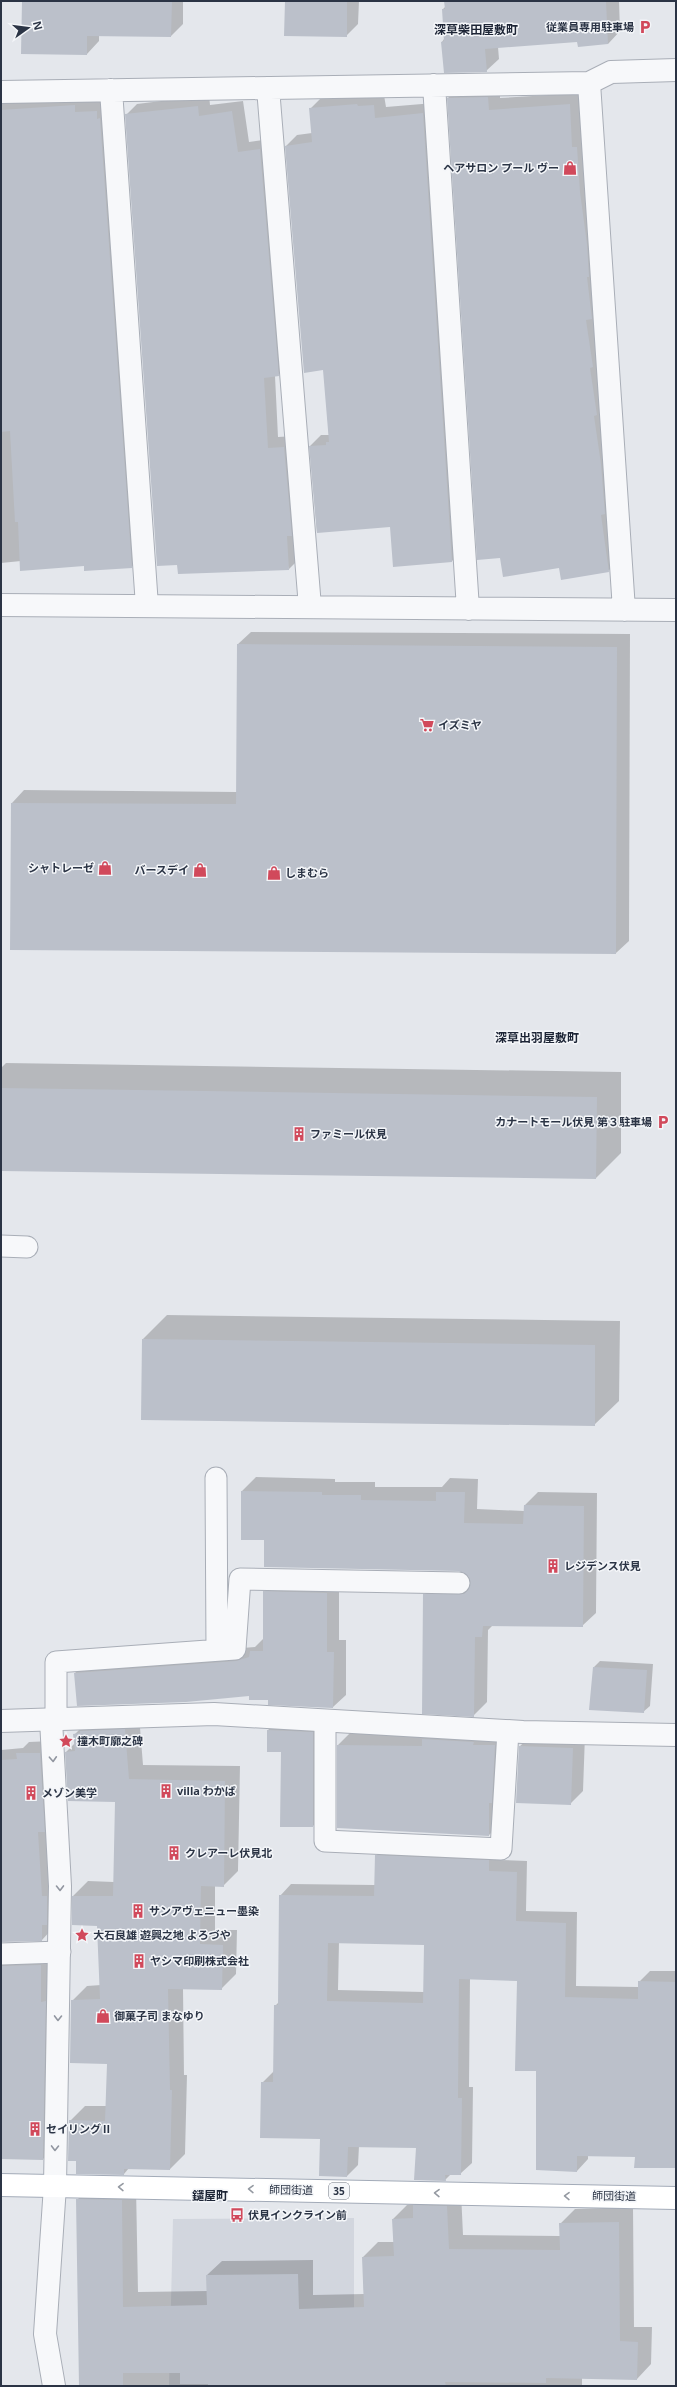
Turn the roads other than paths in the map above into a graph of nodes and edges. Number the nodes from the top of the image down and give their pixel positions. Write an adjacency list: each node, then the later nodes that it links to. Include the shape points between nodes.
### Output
1 (676, 70): 2 (street, via 611,72)
2 (589, 83): 3 (street); 11 (street)
3 (434, 85): 4 (street); 10 (street)
4 (268, 88): 5 (street); 9 (street)
5 (111, 90): 6 (street); 8 (street)
6 (1, 92)
7 (1, 605): 8 (street)
8 (147, 606): 9 (street)
9 (310, 608): 10 (street)
10 (468, 608): 11 (street)
11 (624, 610): 12 (street)
12 (676, 610)
13 (1, 1246): 14 (lane)
14 (27, 1247)
15 (216, 1478): 17 (lane)
16 (459, 1583): 17 (lane, via 240,1579 235,1648)
17 (217, 1650): 18 (lane, via 56,1662)
18 (54, 1719): 19 (street); 20 (street, via 214,1714); 23 (street, one-way to 23)
19 (1, 1721)
20 (325, 1721): 21 (street); 21 (lane, via 325,1841 501,1849)
21 (508, 1731): 22 (street)
22 (676, 1735)
23 (60, 1952): 24 (lane); 26 (street, one-way to 26)
24 (1, 1954)
25 (1, 2185): 26 (main road, 師団街道 / 35)
26 (55, 2186): 27 (main road, 師団街道 / 35, one-way to 26); 28 (street, via 45,2334)
27 (676, 2198)
28 (54, 2386)

